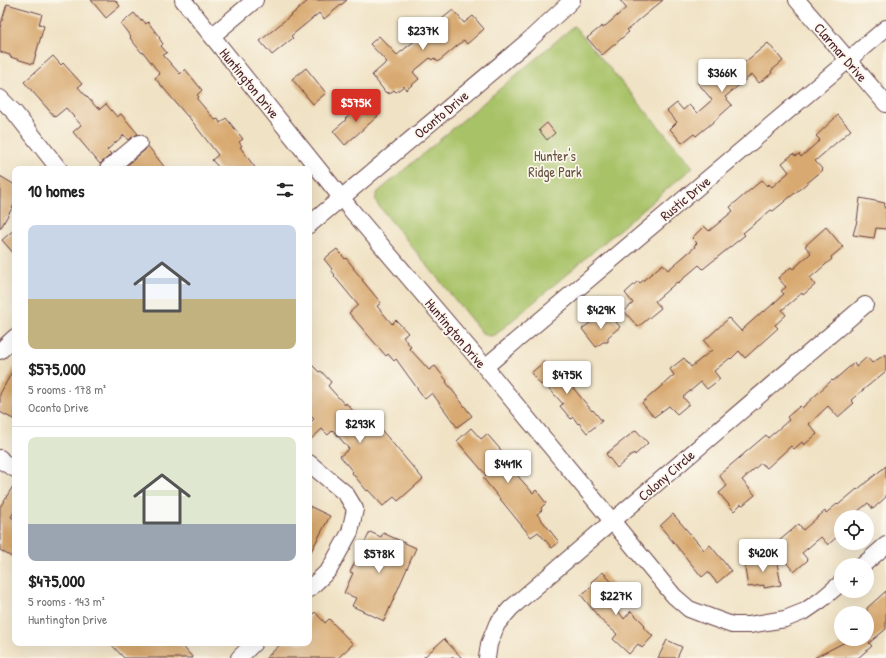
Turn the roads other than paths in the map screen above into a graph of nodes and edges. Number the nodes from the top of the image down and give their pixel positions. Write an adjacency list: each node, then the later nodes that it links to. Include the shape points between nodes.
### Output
1 (183, 0): 6 (street, Huntington Drive)
2 (255, 0): 6 (street)
3 (572, 0): 13 (street, Oconto Drive, via 527,42)
4 (797, 0): 7 (street, Clarmar Drive)
5 (886, 28): 7 (street, Rustic Drive)
6 (212, 36): 13 (street, Huntington Drive)
7 (848, 59): 9 (street, Clarmar Drive); 18 (street, Rustic Drive)
8 (0, 98): 11 (street)
9 (886, 104)
10 (139, 143): 12 (street)
11 (57, 166)
12 (112, 166)
13 (342, 198): 14 (street, Oconto Drive); 18 (street, Huntington Drive)
14 (312, 223)
15 (864, 305): 22 (street, Colony Circle)
16 (12, 340): 17 (street)
17 (0, 351)
18 (485, 367): 22 (street, Huntington Drive)
19 (0, 458): 21 (street)
20 (312, 466): 25 (street, via 346,494 355,509 350,532 329,570)
21 (12, 467)
22 (611, 522): 26 (street, Huntington Drive, via 674,596 689,609 732,625 785,619 805,611); 29 (street, Colony Circle, via 511,608 497,624 489,644)
23 (886, 545): 24 (street)
24 (870, 558)
25 (312, 586)
26 (834, 589)
27 (250, 646): 28 (street)
28 (239, 658)
29 (487, 658)

